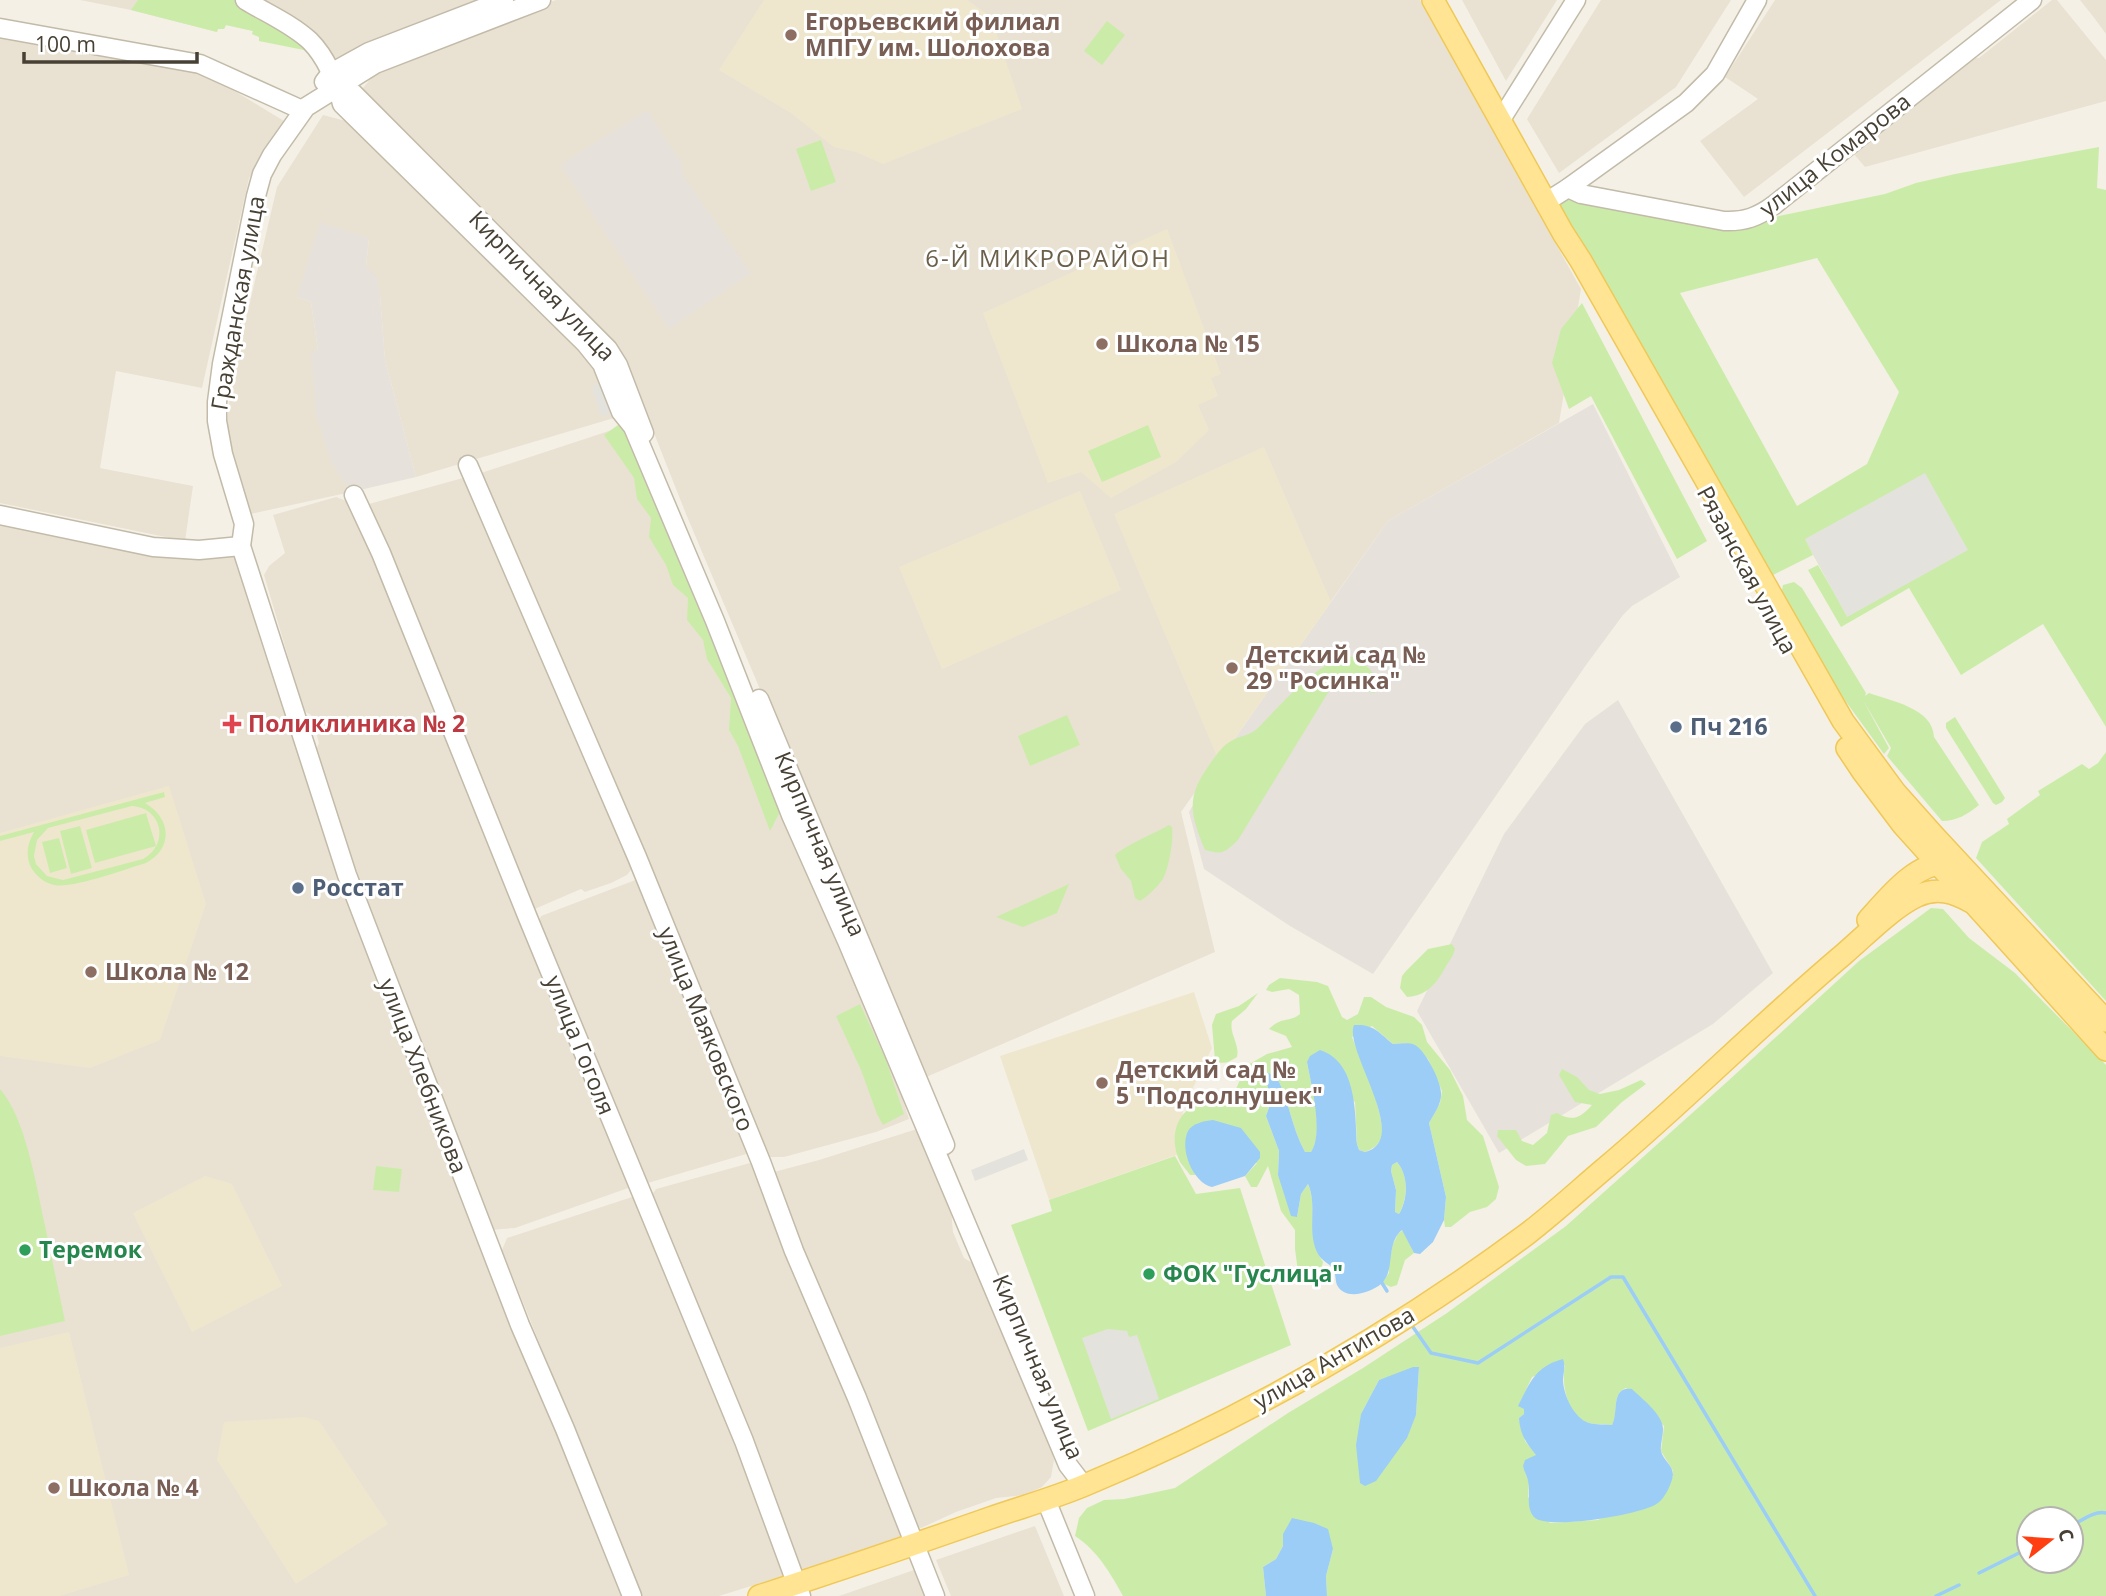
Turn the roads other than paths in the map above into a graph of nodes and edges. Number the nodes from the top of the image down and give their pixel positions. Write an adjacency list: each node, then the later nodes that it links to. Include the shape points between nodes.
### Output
1 (245, 0): 9 (street, via 310,41)
2 (504, 0): 9 (street, via 369,52)
3 (541, 0): 9 (street)
4 (1433, 0): 11 (main road, Рязанская улица)
5 (1576, 0): 11 (street)
6 (1757, 0): 12 (street, via 1715,74 1686,103)
7 (2032, 0): 12 (street, улица Комарова, via 1758,216 1724,221)
8 (0, 28): 10 (street, via 201,64)
9 (334, 80): 10 (street, Гражданская улица); 26 (street, Кирпичная улица, via 353,93 613,356 1080,1461)
10 (304, 109): 18 (street, Гражданская улица, via 262,174 218,392 218,432 244,524)
11 (1500, 121): 13 (main road, Рязанская улица)
12 (1568, 188): 13 (street)
13 (1546, 202): 14 (main road, Рязанская улица)
14 (1581, 261): 19 (main road, Рязанская улица, via 1829,721); 20 (main road, Рязанская улица, via 1843,721)
15 (468, 465): 28 (street, улица Маяковского, via 637,857)
16 (354, 495): 29 (street, улица Гоголя, via 744,1441)
17 (0, 515): 18 (street, via 153,547 199,550)
18 (241, 546): 30 (street, улица Хлебникова, via 351,888 520,1325)
19 (1903, 825): 21 (main road, Рязанская улица); 23 (main road, via 1911,850)
20 (1935, 837): 21 (main road, via 1940,852); 22 (main road, Рязанская улица)
21 (1937, 863): 22 (main road, via 1952,866); 23 (main road, улица Антипова, via 1911,877)
22 (1979, 897): 23 (main road, улица Антипова, via 1933,891); 24 (main road); 25 (main road)
23 (1898, 898): 26 (main road, улица Антипова, via 1823,972 1529,1232 1407,1316 1285,1388)
24 (2106, 1021)
25 (2106, 1050)
26 (1084, 1486): 27 (main road, улица Антипова)
27 (1046, 1500): 28 (main road, улица Антипова); 33 (street)
28 (914, 1545): 29 (main road, улица Антипова); 32 (street, улица Маяковского)
29 (799, 1590): 31 (main road, улица Антипова)
30 (632, 1596)
31 (759, 1596)
32 (936, 1596)
33 (1085, 1596)

